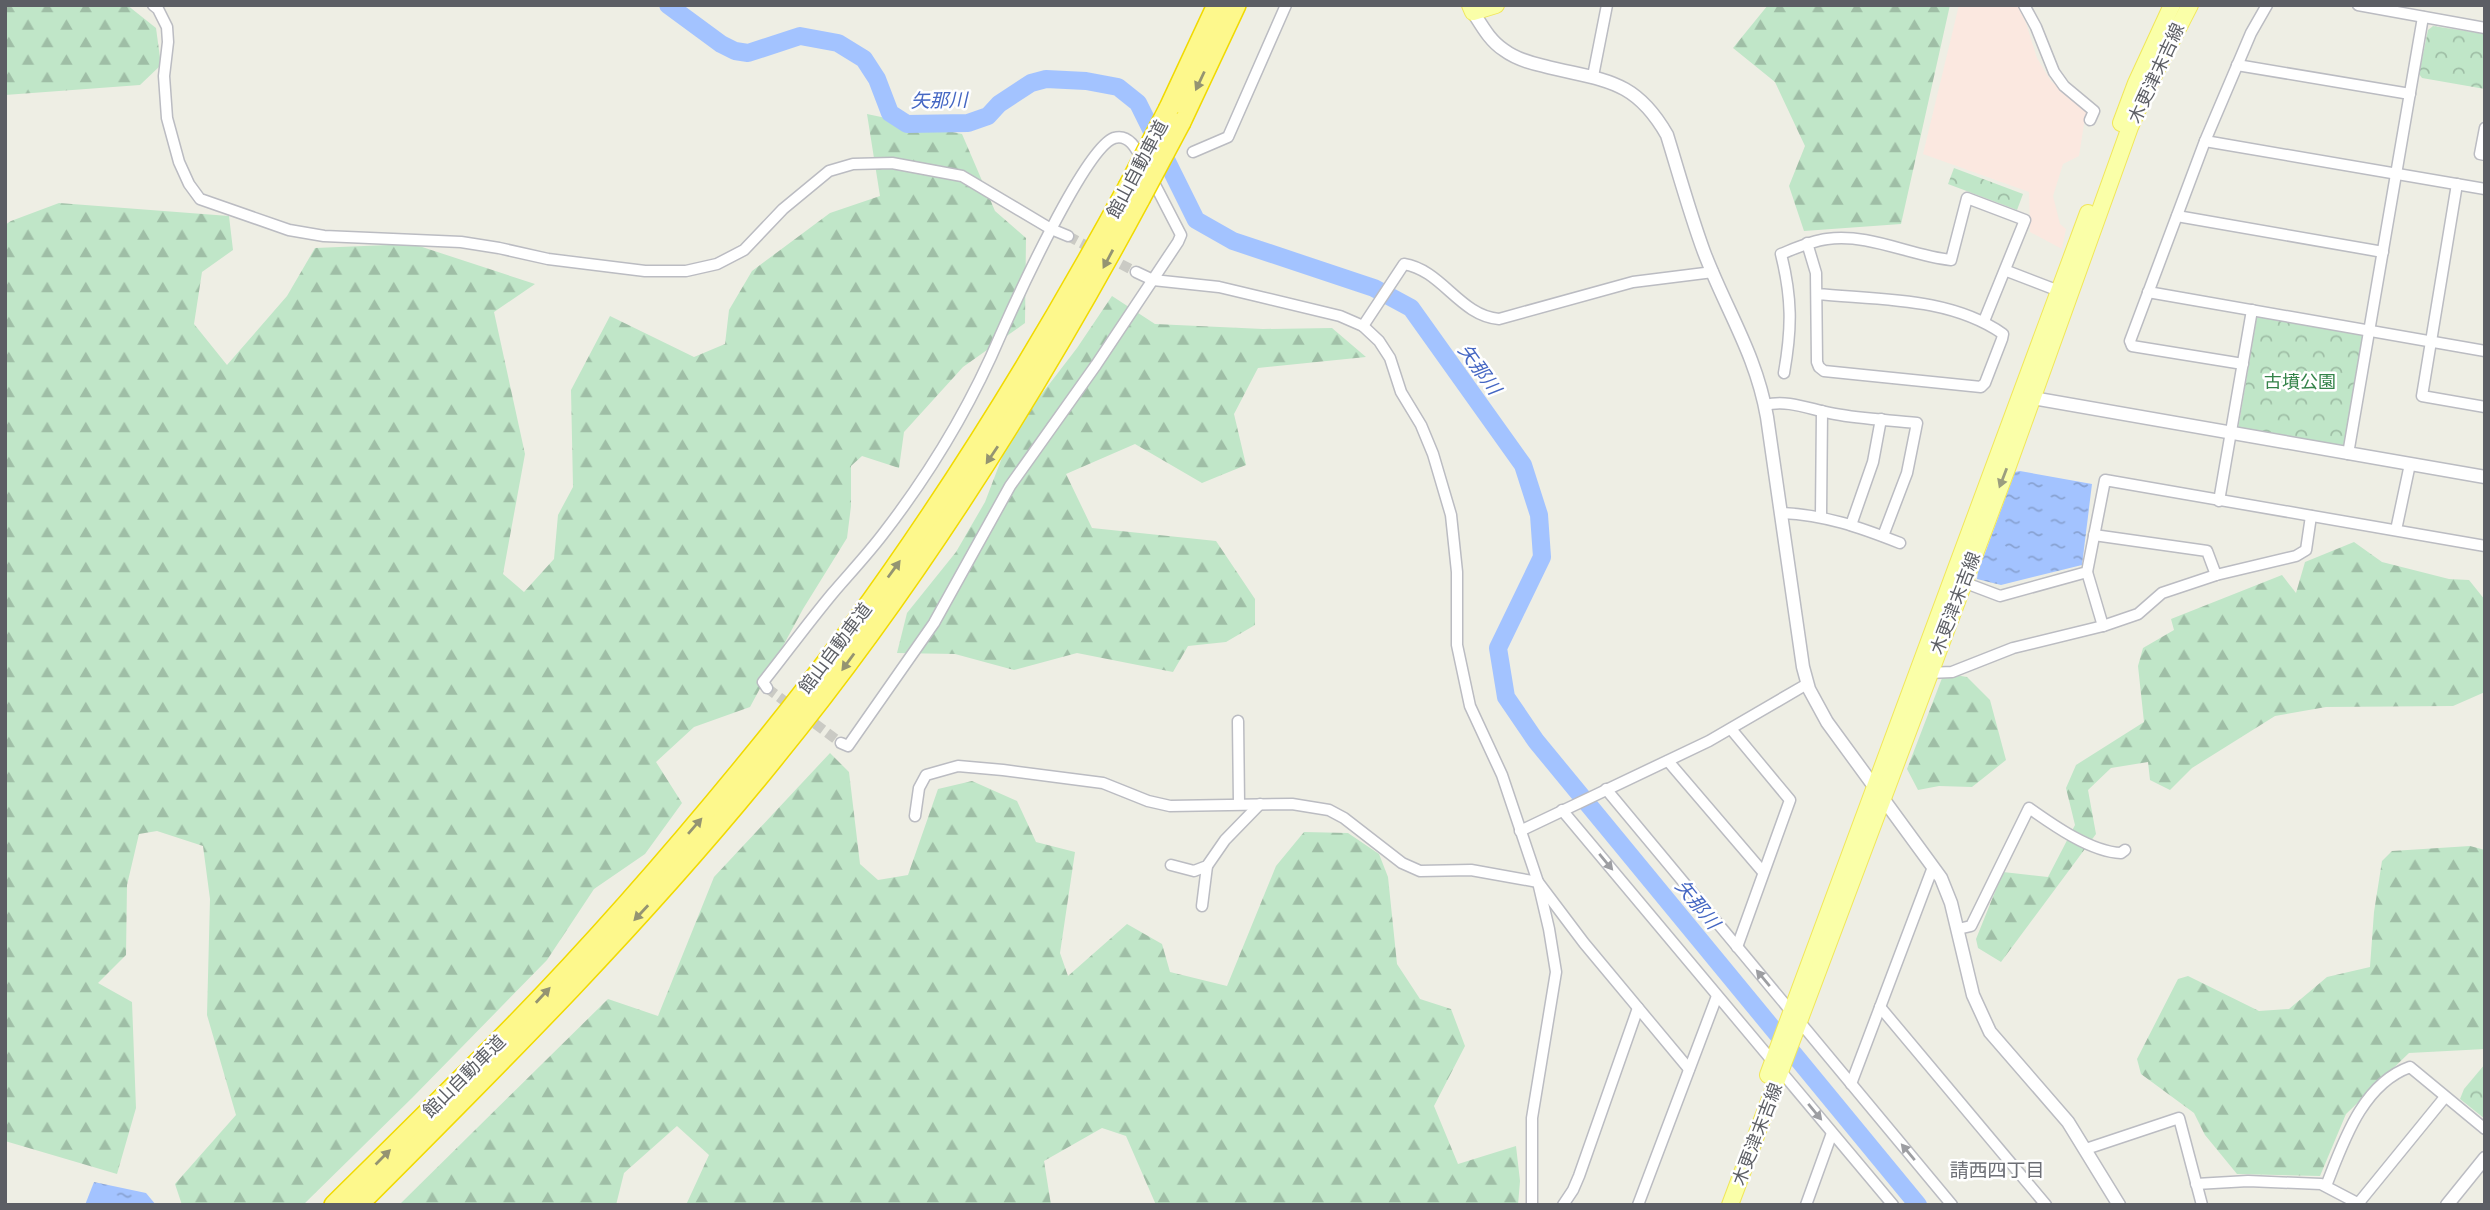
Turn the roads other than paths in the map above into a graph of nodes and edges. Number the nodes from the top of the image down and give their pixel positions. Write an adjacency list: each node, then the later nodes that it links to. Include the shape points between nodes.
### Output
1 (153, 5): 29 (street, via 166,27 168,42 164,76 167,118 189,184 200,198 289,229 324,236 461,242 548,259 645,271 686,271 735,256 820,176 836,167 892,163 962,176)
2 (1217, 5): 15 (highway, 館山自動車道)
3 (1236, 5): 15 (highway, 館山自動車道)
4 (1286, 5): 22 (street, via 1228,136)
5 (1496, 5): 12 (main road)
6 (1607, 5): 17 (street)
7 (2024, 5): 19 (street, via 2054,72 2094,111)
8 (2172, 5): 37 (main road, 木更津末吉線, via 2136,83)
9 (2190, 5): 48 (main road, 木更津末吉線, via 2130,127)
10 (2267, 5): 16 (street)
11 (2358, 5): 13 (street)
12 (1472, 9): 17 (street, via 1489,37 1516,58)
13 (2423, 17): 14 (street); 18 (street)
14 (2485, 28)
15 (1211, 38): 27 (highway, 館山自動車道, bridge)
16 (2237, 65): 18 (street); 21 (street)
17 (1593, 76): 35 (street, via 1633,92 1658,119)
18 (2410, 94): 24 (street)
19 (2090, 120)
20 (2485, 128): 23 (street, via 2480,155)
21 (2205, 141): 24 (street); 28 (street)
22 (1193, 152)
23 (2485, 155)
24 (2396, 174): 25 (street); 32 (street)
25 (2457, 184): 26 (street); 44 (street)
26 (2485, 189)
27 (1134, 193): 111 (highway, 館山自動車道, one-way to 27, via 503,1038 702,818 762,744 950,489); 112 (highway, 館山自動車道, one-way to 112, via 1082,307 1006,434 916,570 800,726 715,830 589,970)
28 (2177, 216): 32 (street); 38 (street)
29 (1051, 229): 30 (street); 36 (street, via 1096,151 1113,138 1128,140 1181,235); 73 (street, via 981,382 938,455 881,537 763,682)
30 (1068, 236)
31 (1807, 243): 33 (street, via 1830,238 1868,241 1951,260 1968,198 2025,220); 39 (street); 47 (street, via 1781,254 1789,284 1791,334)
32 (2383, 252): 43 (street)
33 (2007, 271): 37 (street); 41 (street)
34 (1136, 272): 36 (street)
35 (1713, 272): 42 (street, via 1633,282 1499,319 1466,305 1420,267 1404,264); 49 (street, via 1754,362)
36 (1153, 279): 42 (street, via 1219,287 1340,316); 76 (street, via 1010,486 953,593 902,671 848,746)
37 (2059, 291): 48 (main road, 木更津末吉線)
38 (2148, 292): 40 (street); 46 (street, via 2132,346)
39 (1817, 294): 41 (street, via 1938,306); 41 (street, via 1817,362 1824,371 1981,387 2003,334)
40 (2252, 310): 43 (street); 46 (street)
41 (1984, 321)
42 (1363, 326): 84 (street, via 1390,358 1401,392 1422,425 1433,454 1453,529 1457,645 1470,706 1502,775)
43 (2369, 331): 44 (street); 54 (street)
44 (2429, 341): 45 (street); 50 (street, via 2422,396)
45 (2485, 351)
46 (2243, 363): 53 (street)
47 (1784, 373)
48 (2026, 397): 53 (street); 69 (main road, 木更津末吉線, one-way to 69); 78 (main road, 木更津末吉線)
49 (1765, 405): 51 (street, via 1780,402); 58 (street)
50 (2485, 407)
51 (1822, 411): 52 (street); 59 (street)
52 (1881, 419): 61 (street, via 1873,462); 64 (street, via 1917,423 1907,473)
53 (2231, 433): 54 (street); 57 (street)
54 (2348, 454): 55 (street)
55 (2410, 464): 56 (street); 62 (street)
56 (2485, 477)
57 (2220, 501): 60 (street); 63 (street, via 2105,480)
58 (1782, 513): 59 (street); 72 (street)
59 (1821, 516): 61 (street)
60 (2311, 516): 62 (street); 68 (street, via 2306,550)
61 (1851, 525): 64 (street)
62 (2396, 530): 66 (street)
63 (2094, 535): 67 (street); 68 (street, via 2207,551)
64 (1883, 536): 65 (street)
65 (1900, 543)
66 (2485, 546)
67 (2087, 572): 69 (street, via 2000,596); 70 (street)
68 (2217, 575): 70 (street, via 2162,593 2138,614)
69 (1963, 582): 71 (main road, 木更津末吉線)
70 (2103, 626): 71 (street, via 2013,649 1952,672)
71 (1928, 674): 78 (main road, 木更津末吉線)
72 (1807, 684): 75 (street); 78 (street, via 1827,722)
73 (766, 688)
74 (1238, 721): 80 (street)
75 (1731, 729): 77 (street); 89 (street, via 1790,800)
76 (841, 743)
77 (1668, 761): 79 (street); 89 (street)
78 (1878, 790): 88 (street); 97 (main road, 木更津末吉線)
79 (1603, 791): 82 (street); 93 (street)
80 (1239, 803): 81 (street); 83 (street, via 1170,806 1103,783 958,766 926,775)
81 (1260, 804): 87 (street); 90 (street, via 1329,810 1420,871 1471,870)
82 (1566, 808): 84 (street); 94 (street, one-way to 94)
83 (915, 816)
84 (1521, 831): 90 (street)
85 (2125, 850): 92 (street, via 2110,851 2069,835 2028,808 1971,926)
86 (1171, 865): 87 (street, via 1194,871)
87 (1207, 866): 91 (street)
88 (1933, 867): 92 (street, via 1948,893); 95 (street)
89 (1763, 872): 93 (street)
90 (1538, 882): 96 (street); 113 (street, via 1556,972 1532,1118)
91 (1202, 906)
92 (1958, 929): 104 (street, via 1967,977 1990,1032 2063,1115)
93 (1737, 947): 97 (street, one-way to 93)
94 (1717, 996): 98 (street); 99 (street)
95 (1880, 1007): 100 (street); 120 (street)
96 (1638, 1008): 99 (street); 114 (street, via 1580,1176)
97 (1795, 1017): 98 (main road, 木更津末吉線); 100 (street)
98 (1777, 1066): 103 (street, one-way to 103); 116 (main road, 木更津末吉線); 117 (main road, 木更津末吉線)
99 (1689, 1069): 115 (street)
100 (1851, 1084): 119 (street, one-way to 100)
101 (2445, 1097): 102 (street); 107 (street, via 2410,1066 2395,1072 2374,1092 2346,1133); 110 (street)
102 (2485, 1129)
103 (1832, 1133): 108 (street); 118 (street)
104 (2085, 1149): 106 (street, via 2179,1118); 109 (street)
105 (2485, 1158): 122 (street)
106 (2196, 1184): 107 (street, via 2291,1181); 121 (street)
107 (2326, 1186): 110 (street)
108 (1808, 1203)
109 (2117, 1204)
110 (2358, 1204)
111 (334, 1205)
112 (358, 1205)
113 (1532, 1205)
114 (1563, 1205)
115 (1638, 1205)
116 (1719, 1205)
117 (1730, 1205)
118 (1893, 1205)
119 (1952, 1205)
120 (2046, 1205)
121 (2202, 1205)
122 (2447, 1205)

